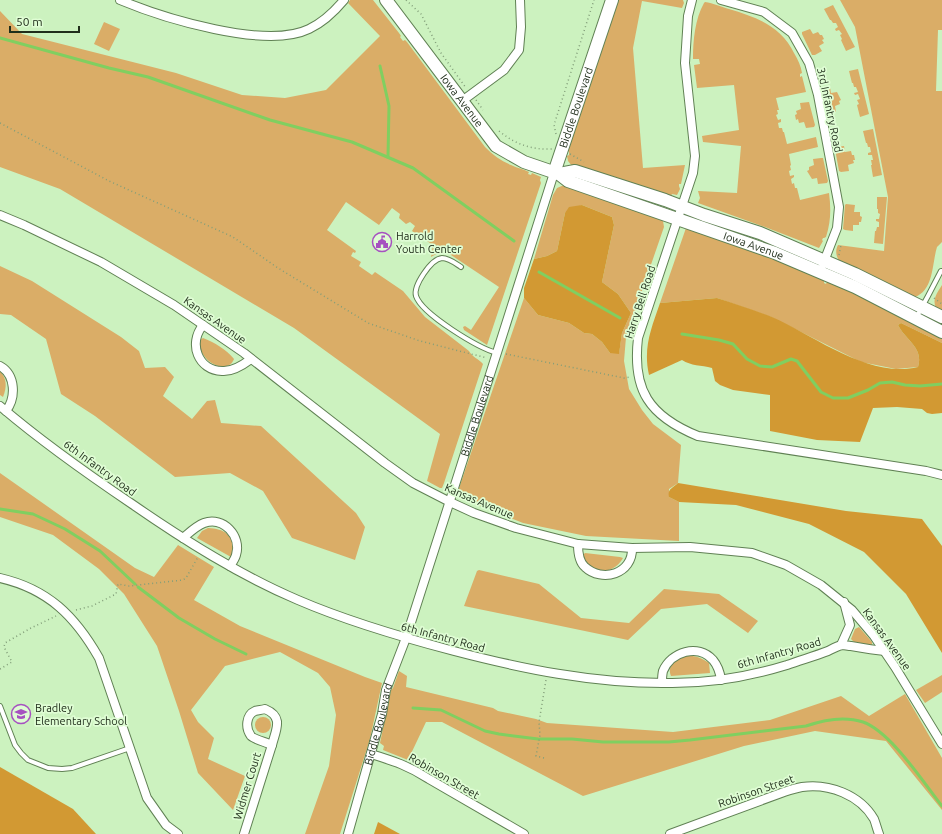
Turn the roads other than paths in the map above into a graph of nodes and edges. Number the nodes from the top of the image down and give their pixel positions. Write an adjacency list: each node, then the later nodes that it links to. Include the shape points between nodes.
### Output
1 (120, 0): 2 (street, via 174,20 261,36 289,35 308,30 325,20)
2 (344, 0)
3 (386, 0): 8 (street, Iowa Avenue)
4 (520, 0): 8 (street, via 519,50 504,70)
5 (612, 0): 9 (street, Biddle Boulevard)
6 (692, 0): 10 (street, Harry Bell Road, via 688,16 685,63 695,156 693,173)
7 (721, 0): 13 (street, 3rd Infantry Road, via 764,12 792,33 809,63 818,95 839,208 837,228)
8 (462, 101): 9 (street, Iowa Avenue, via 496,146 524,162)
9 (556, 173): 10 (street, Iowa Avenue, via 574,172); 12 (street, Iowa Avenue, via 568,181); 21 (street, Biddle Boulevard)
10 (682, 207): 12 (street, Harry Bell Road); 13 (street, Iowa Avenue, via 760,233)
11 (0, 216): 19 (street, Kansas Avenue, via 101,262)
12 (678, 220): 13 (street, Iowa Avenue); 25 (street, Harry Bell Road, via 638,338 636,356 638,375 644,393 666,420 698,436)
13 (822, 266): 16 (street, Iowa Avenue); 18 (street, Iowa Avenue, via 854,287)
14 (461, 267): 21 (lane, via 447,258 433,262 416,286 420,304 456,332)
15 (942, 272): 16 (lane, via 940,271)
16 (922, 307): 17 (street, Iowa Avenue); 18 (lane)
17 (942, 317)
18 (916, 318): 20 (street, Iowa Avenue)
19 (203, 325): 22 (street, Kansas Avenue); 22 (street, via 195,342 200,359 206,366 224,372 237,368)
20 (942, 332)
21 (497, 356): 26 (street, Biddle Boulevard)
22 (251, 359): 26 (street, Kansas Avenue, via 385,463 413,483)
23 (0, 366): 24 (street, 6th Infantry Road, via 10,376 13,387 10,405)
24 (3, 409): 27 (street, 6th Infantry Road, via 87,474)
25 (942, 475)
26 (450, 502): 28 (street, Kansas Avenue, via 516,528); 33 (street, Biddle Boulevard)
27 (183, 538): 30 (street, 6th Infantry Road); 30 (street, via 204,523 225,525 233,532 237,544 236,556)
28 (578, 544): 29 (street, Kansas Avenue); 29 (street, via 580,560 585,567 594,573 608,575 618,573 629,564)
29 (632, 548): 32 (street, Kansas Avenue, via 690,547 752,553 786,565)
30 (230, 566): 33 (street, 6th Infantry Road, via 253,580 298,600 347,620)
31 (0, 578): 41 (street, via 20,583 41,593 58,606 87,638 99,658)
32 (844, 602): 34 (street, via 850,625); 35 (street, Kansas Avenue)
33 (406, 638): 37 (street, 6th Infantry Road, via 505,665 567,676); 42 (street, Biddle Boulevard, via 386,690)
34 (841, 645): 35 (street); 36 (street, 6th Infantry Road, via 784,666)
35 (885, 651): 39 (street, Kansas Avenue)
36 (721, 680): 37 (street, 6th Infantry Road); 37 (street, via 719,669 712,658 702,652 690,650 668,661)
37 (662, 683)
38 (0, 706): 41 (lane, via 18,749 28,760 48,768 72,768)
39 (942, 744)
40 (272, 745): 40 (street, Widmer Court, via 278,723 276,717 265,709 256,710 250,714 247,730 252,737); 44 (street, Widmer Court)
41 (130, 748): 43 (street, via 147,798 166,824)
42 (371, 754): 45 (street, Biddle Boulevard); 46 (street, Robinson Street, via 414,769)
43 (178, 834)
44 (244, 834)
45 (348, 834)
46 (524, 834)
47 (670, 834): 48 (street, Robinson Street, via 784,792 820,786 834,789 860,802 874,820)
48 (878, 834)

